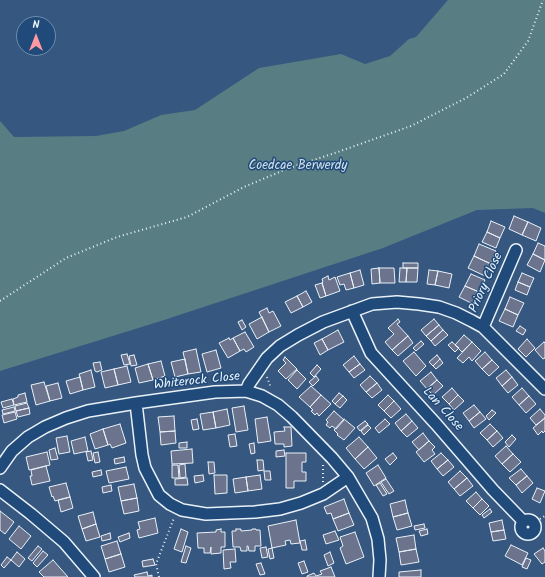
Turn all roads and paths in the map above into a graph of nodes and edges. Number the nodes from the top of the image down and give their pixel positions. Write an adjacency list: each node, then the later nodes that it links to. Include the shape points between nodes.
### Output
1 (543, 0): 3 (path, via 528,41 504,74 466,98 411,126 290,168 244,187 187,217 117,237 66,258)
2 (516, 250): 5 (street, Priory Close)
3 (0, 301)
4 (352, 311): 5 (street, via 372,304 419,304 456,313); 6 (street, via 298,335 280,346); 18 (street, Lan Close, via 371,353 493,490)
5 (483, 327): 7 (street)
6 (262, 365): 8 (street); 9 (path, via 272,390)
7 (544, 386)
8 (246, 391): 9 (street, Whiterock Close); 10 (street, Whiterock Close, via 215,392)
9 (270, 401): 11 (street, Whiterock Close, via 292,417)
10 (136, 403): 12 (street, Whiterock Close, via 88,411 45,427 12,451); 16 (street, via 145,468 159,495)
11 (323, 449): 13 (street, Whiterock Close); 15 (path)
12 (0, 468)
13 (348, 477): 15 (street); 21 (street, Whiterock Close, via 372,518 378,539)
14 (0, 490): 19 (street, via 64,542)
15 (322, 495): 16 (street, via 301,504 255,512 206,514)
16 (178, 508): 20 (path, via 156,564)
17 (545, 516): 18 (path)
18 (528, 522)
19 (94, 577)
20 (159, 577)
21 (379, 577)

